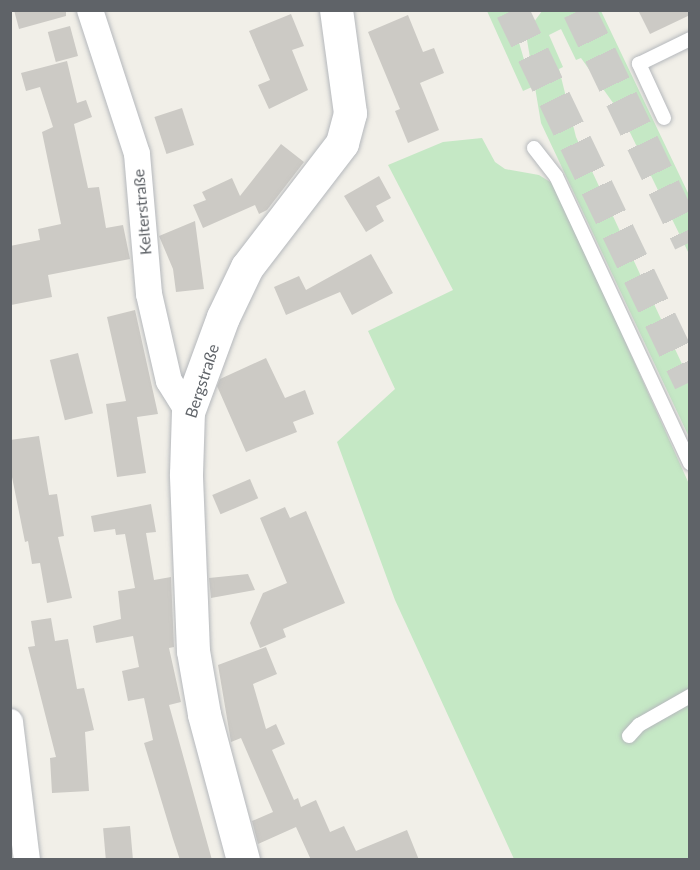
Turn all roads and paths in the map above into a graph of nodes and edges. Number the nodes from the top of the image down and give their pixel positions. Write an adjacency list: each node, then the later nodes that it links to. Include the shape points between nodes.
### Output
1 (90, 10): 6 (street, Kelterstraße, via 137,154 149,294 169,381)
2 (336, 10): 6 (street, Bergstraße, via 350,113 342,143 247,267 223,317)
3 (690, 39): 4 (lane, via 639,64)
4 (663, 118)
5 (534, 148): 7 (lane, via 556,176)
6 (188, 412): 12 (street, Bergstraße, via 186,474 194,651 204,714)
7 (690, 462)
8 (690, 696): 10 (lane, via 639,725)
9 (10, 722): 11 (street)
10 (628, 736)
11 (27, 860)
12 (243, 860)

